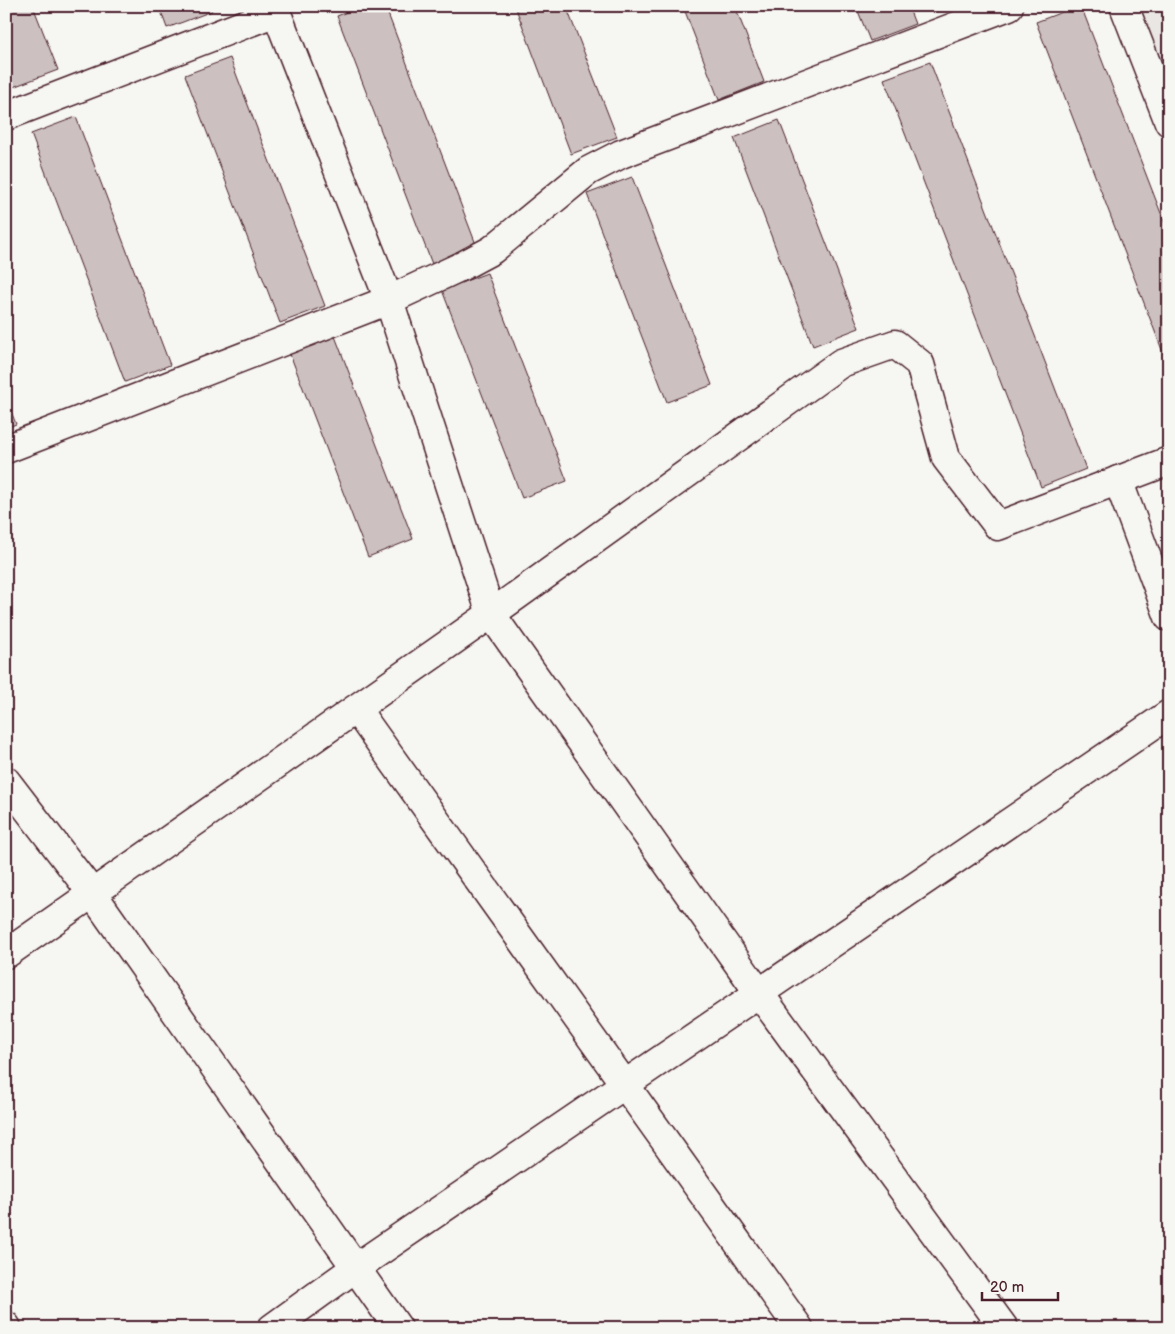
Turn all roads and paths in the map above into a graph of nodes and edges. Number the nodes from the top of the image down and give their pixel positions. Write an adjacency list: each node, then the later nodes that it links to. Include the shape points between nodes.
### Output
1 (1009, 6): 6 (street, via 621,154 588,171 492,250)
2 (1124, 6): 5 (street)
3 (275, 9): 4 (street); 6 (street)
4 (6, 116)
5 (1169, 122)
6 (389, 300): 7 (street); 10 (street)
7 (6, 449)
8 (1169, 461): 9 (street)
9 (1118, 480): 10 (street, via 998,526 946,458 920,364 895,344 841,363); 11 (street)
10 (491, 614): 12 (street); 17 (street)
11 (1169, 617)
12 (356, 709): 15 (street); 18 (street)
13 (1169, 714): 17 (street)
14 (6, 780): 15 (street)
15 (92, 893): 16 (street); 19 (street)
16 (6, 954)
17 (759, 993): 18 (street); 23 (street)
18 (625, 1084): 19 (street); 22 (street)
19 (355, 1268): 20 (street); 21 (street)
20 (272, 1328)
21 (398, 1328)
22 (799, 1328)
23 (1004, 1328)

